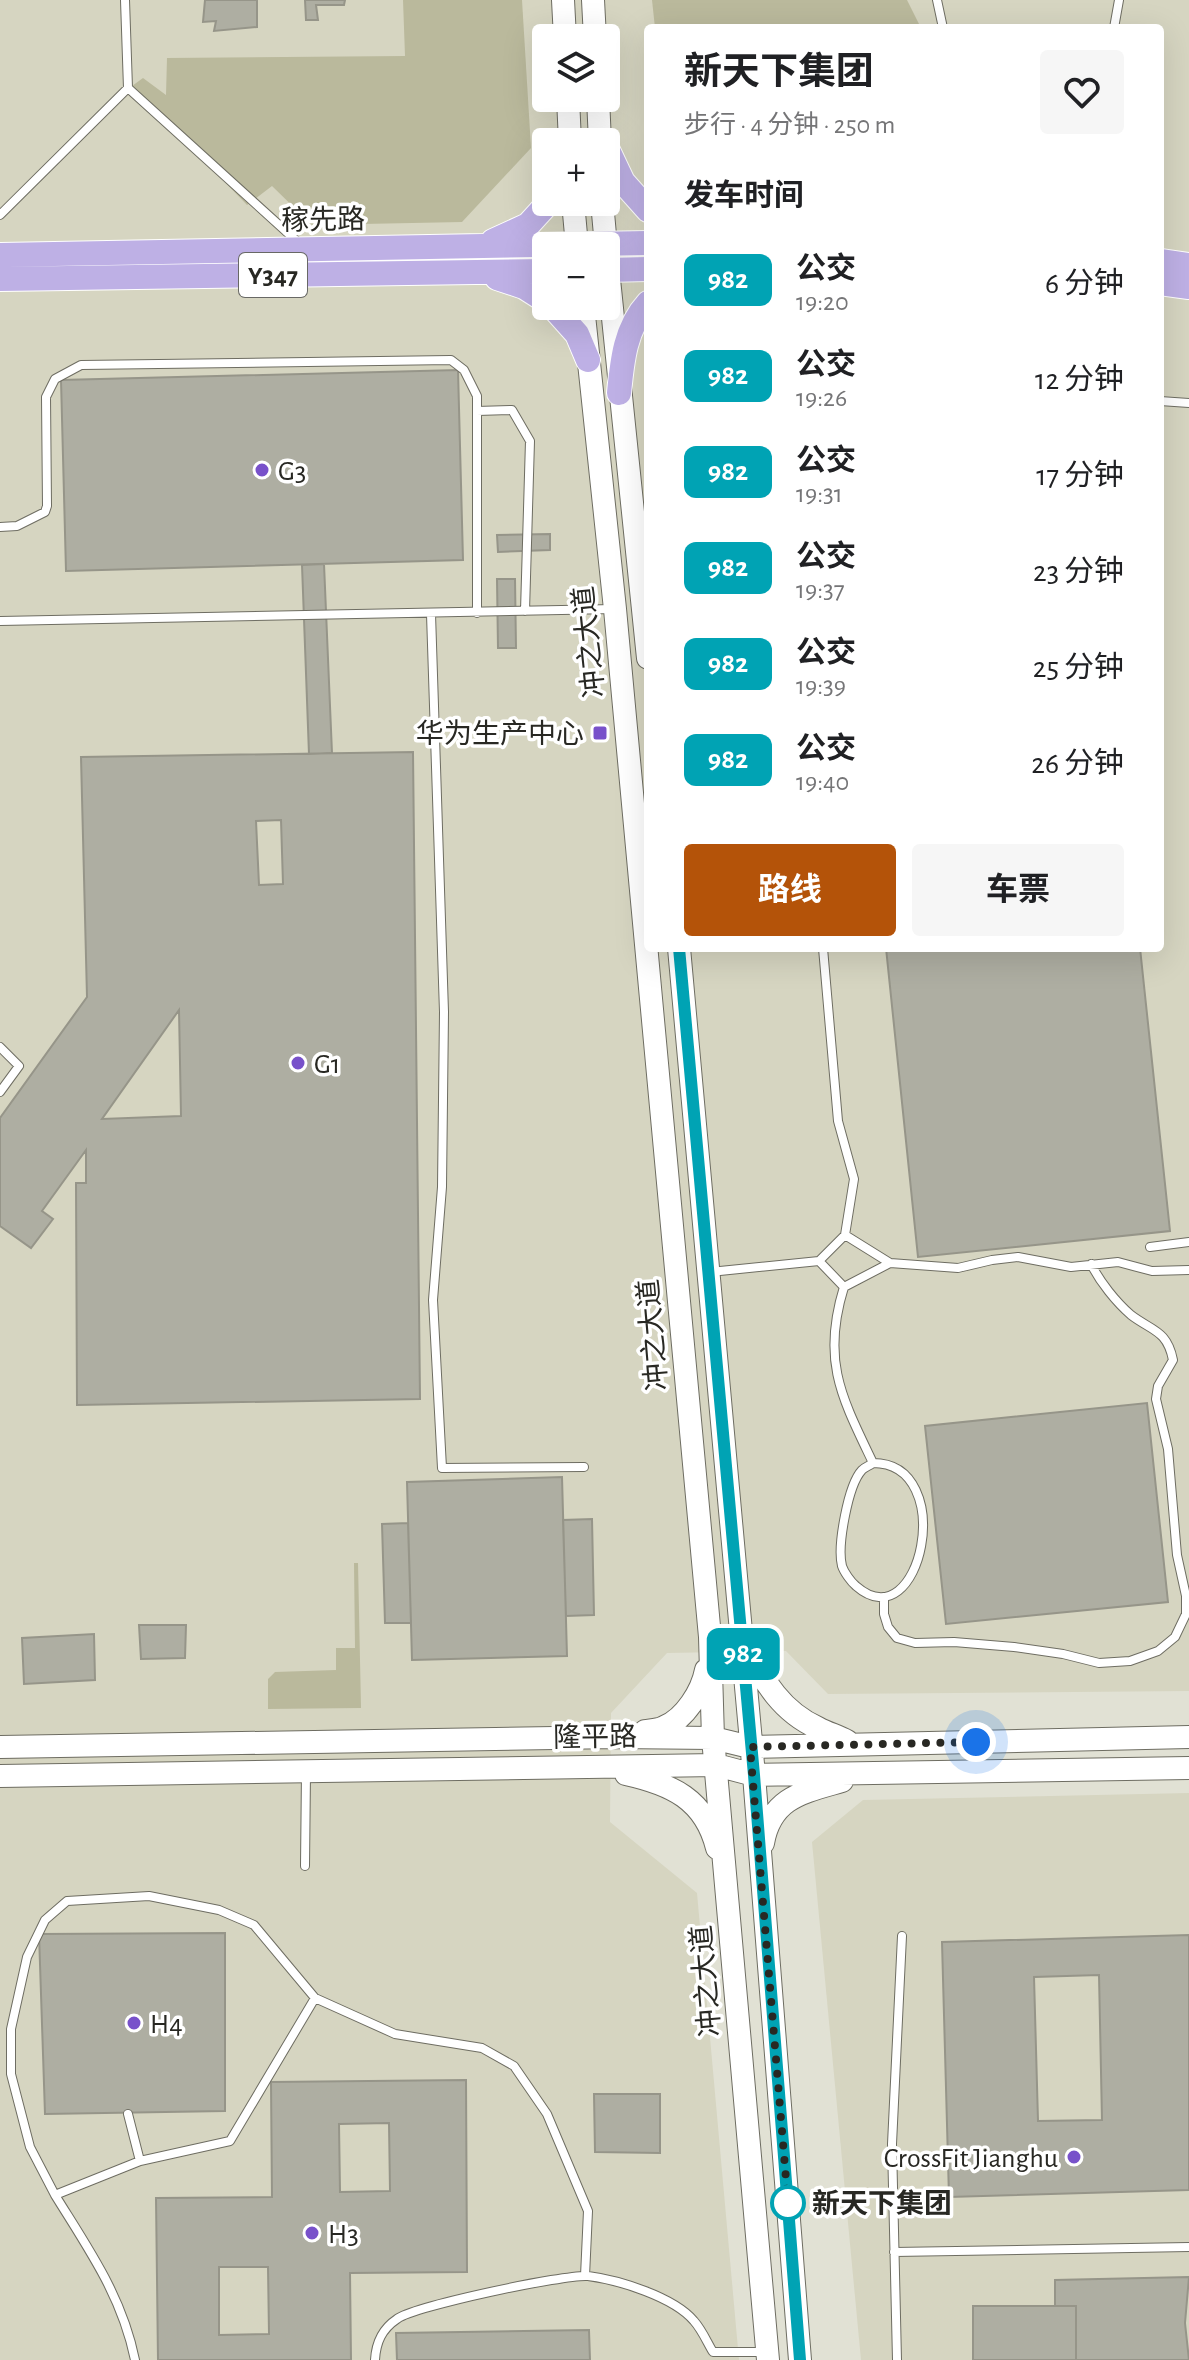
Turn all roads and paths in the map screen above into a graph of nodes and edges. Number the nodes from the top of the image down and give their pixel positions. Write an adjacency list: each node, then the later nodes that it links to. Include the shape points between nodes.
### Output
1 (125, 0): 10 (lane)
2 (563, 0): 6 (main road)
3 (593, 0): 7 (main road)
4 (937, 0): 8 (lane)
5 (1119, 0): 9 (lane)
6 (564, 24)
7 (594, 24)
8 (942, 24)
9 (1115, 24)
10 (128, 88): 13 (lane); 18 (lane)
11 (620, 176): 12 (main road)
12 (644, 206)
13 (0, 215)
14 (536, 216): 17 (main road, via 506,237)
15 (644, 244): 19 (main road, 稼先路 / Y347)
16 (532, 245): 17 (main road, 稼先路 / Y347)
17 (476, 246): 18 (main road, 稼先路 / Y347)
18 (307, 250): 20 (main road, 稼先路 / Y347)
19 (620, 252)
20 (0, 255)
21 (620, 260): 24 (main road, 稼先路 / Y347)
22 (1164, 262): 23 (main road)
23 (1189, 265)
24 (644, 268)
25 (532, 271): 26 (main road, 稼先路 / Y347)
26 (468, 272): 27 (main road, 稼先路 / Y347); 30 (main road)
27 (0, 279)
28 (1164, 284): 29 (main road)
29 (1189, 287)
30 (532, 292)
31 (644, 309): 36 (main road, via 631,329)
32 (564, 320): 35 (main road)
33 (584, 320): 35 (main road, 冲之大道)
34 (612, 320): 36 (main road, 冲之大道)
35 (588, 360): 41 (main road, 冲之大道)
36 (619, 393): 46 (main road, 冲之大道)
37 (1164, 401): 38 (lane)
38 (1189, 403)
39 (477, 411): 40 (lane, via 477,396 464,370 451,360 81,365 55,379 46,397 45,512 17,526); 42 (lane, via 512,410 530,441); 43 (lane)
40 (0, 527)
41 (615, 609): 42 (lane); 47 (main road, 冲之大道)
42 (525, 611): 43 (lane)
43 (477, 613): 44 (lane)
44 (431, 614): 45 (lane); 63 (lane, via 444,1012 442,1187 433,1300 442,1468)
45 (0, 621)
46 (644, 621)
47 (644, 923)
48 (647, 952): 66 (main road, 冲之大道)
49 (679, 952): 60 (main road)
50 (823, 952): 53 (lane, via 838,1121 854,1179)
51 (0, 1047): 52 (lane, via 19,1066)
52 (0, 1092)
53 (845, 1235): 56 (lane); 57 (lane)
54 (1189, 1242): 55 (lane)
55 (1150, 1247)
56 (819, 1261): 60 (lane); 61 (lane)
57 (890, 1263): 58 (lane, via 958,1268 1018,1257 1071,1267); 61 (lane)
58 (1091, 1264): 59 (lane); 64 (lane, via 1129,1313 1161,1332 1171,1346 1173,1360 1156,1399 1166,1437 1186,1596 1186,1614 1175,1637 1158,1651 1130,1661 1099,1663 1014,1647 915,1643 897,1638 888,1627)
59 (1189, 1270)
60 (710, 1272): 65 (main road)
61 (844, 1287): 62 (lane, via 833,1341 835,1373)
62 (873, 1463): 64 (lane, via 862,1470 846,1512 842,1566 853,1584); 64 (lane, via 889,1463 901,1473 923,1515 916,1569 903,1589)
63 (584, 1467)
64 (884, 1597)
65 (741, 1636): 70 (main road, via 778,1699 815,1727); 72 (main road)
66 (710, 1637): 67 (main road, via 704,1677 684,1713 666,1727); 69 (main road, 冲之大道)
67 (617, 1737): 69 (main road, 隆平路); 71 (main road, 隆平路)
68 (1189, 1737): 70 (main road, 隆平路)
69 (713, 1738): 72 (main road, 隆平路); 73 (main road, 冲之大道)
70 (854, 1744): 72 (main road, 隆平路)
71 (0, 1747)
72 (750, 1747): 78 (main road)
73 (716, 1765): 74 (main road, 隆平路); 78 (main road, 隆平路); 82 (main road, 冲之大道)
74 (594, 1766): 76 (main road, 隆平路); 82 (main road, via 683,1793 715,1840)
75 (1189, 1768): 77 (main road, 隆平路)
76 (306, 1771): 79 (main road, 隆平路); 80 (lane)
77 (868, 1773): 78 (main road, 隆平路); 81 (main road, via 791,1796 773,1815 763,1839)
78 (754, 1775): 81 (main road)
79 (0, 1776)
80 (305, 1866)
81 (762, 1884): 95 (main road)
82 (728, 1891): 92 (main road, 冲之大道)
83 (902, 1936): 89 (lane, via 892,2144)
84 (315, 1998): 86 (lane, via 230,2141); 87 (lane, via 254,1925 219,1910 149,1896 67,1901 45,1920 27,1957 11,2029 11,2074 30,2147); 90 (lane, via 395,2034 482,2048 514,2066 547,2114 588,2211)
85 (128, 2114): 86 (lane)
86 (140, 2161): 87 (lane)
87 (55, 2195): 93 (lane, via 111,2285)
88 (1189, 2247): 89 (lane)
89 (894, 2252): 96 (lane)
90 (585, 2276): 91 (lane, via 663,2298 693,2319); 94 (lane, via 455,2300 399,2317 376,2344)
91 (714, 2356): 92 (lane)
92 (767, 2356)
93 (135, 2360)
94 (375, 2360)
95 (800, 2360)
96 (897, 2360)

